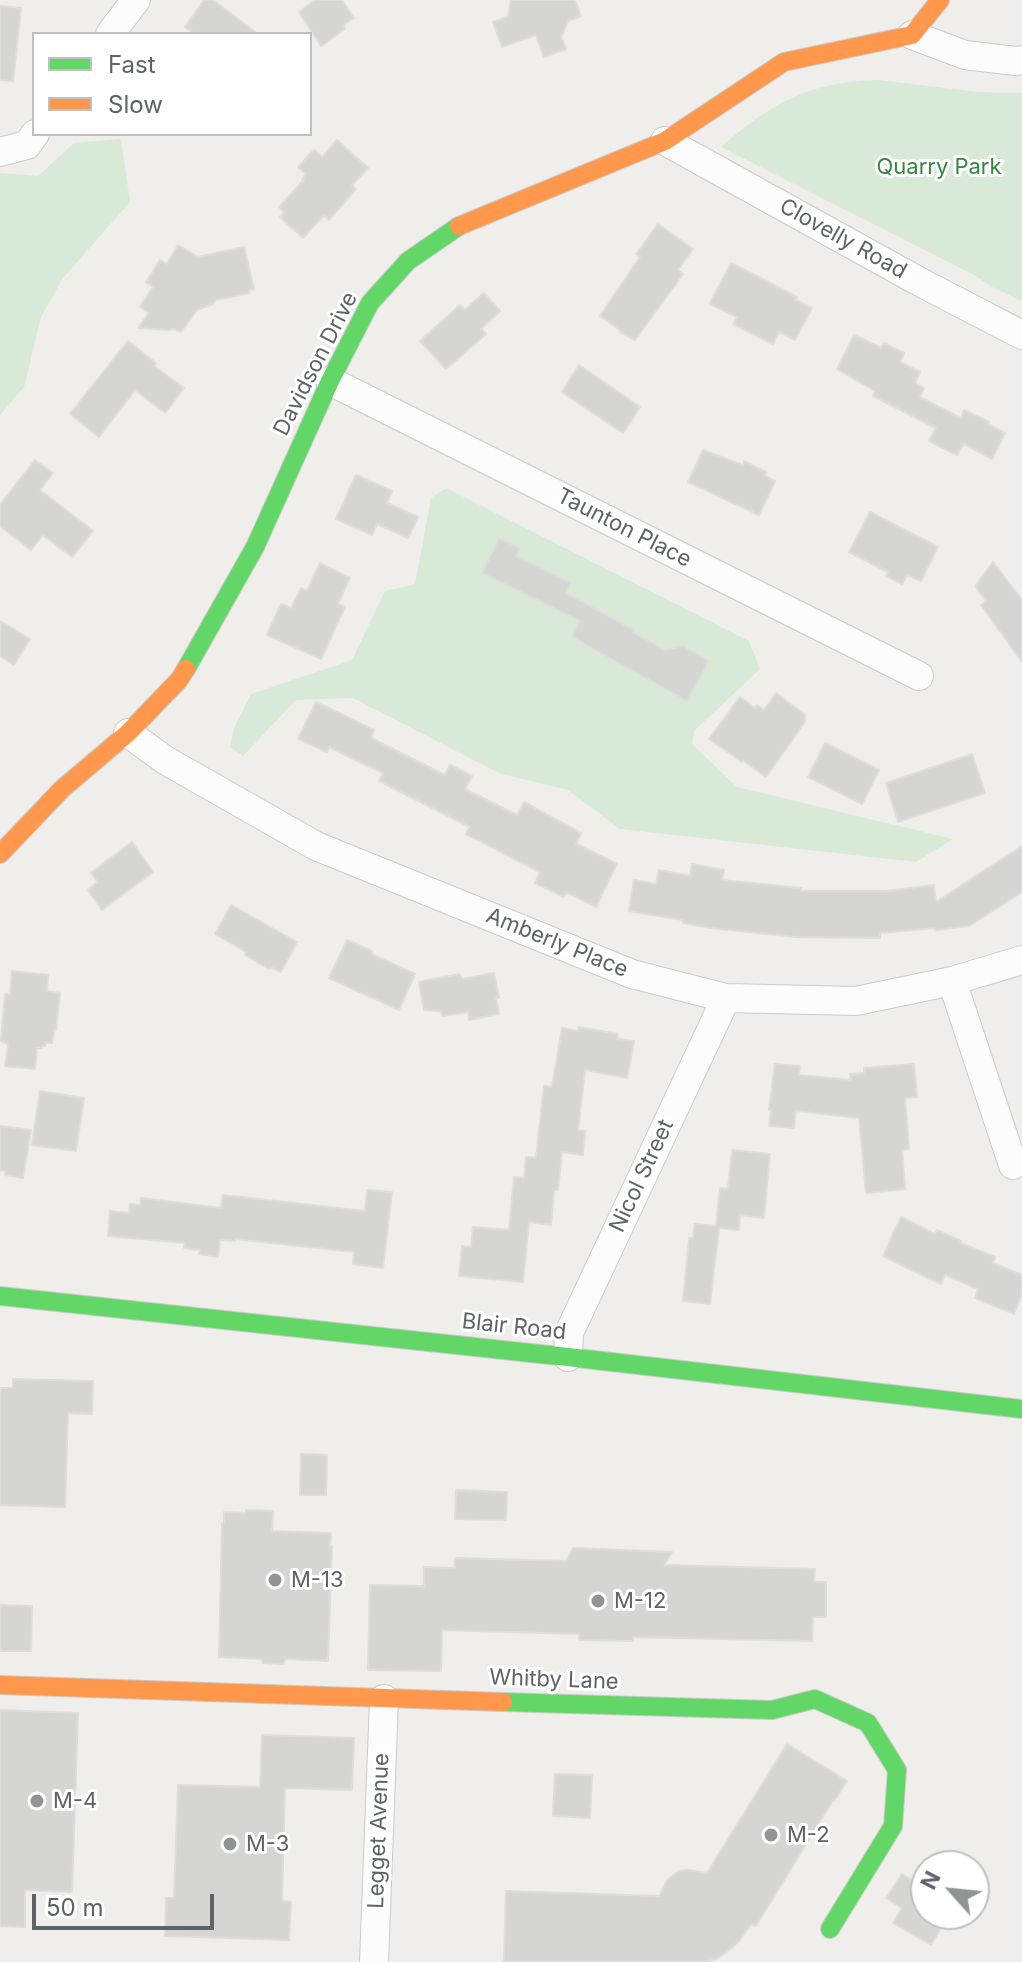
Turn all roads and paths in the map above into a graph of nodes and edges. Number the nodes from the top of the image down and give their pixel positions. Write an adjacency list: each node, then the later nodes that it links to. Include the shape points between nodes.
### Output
1 (136, 0): 3 (street)
2 (940, 0): 4 (street)
3 (112, 32)
4 (912, 35): 5 (street, via 965,55); 7 (street, Davidson Drive, via 784,62)
5 (1022, 60)
6 (34, 136): 8 (street, via 27,145)
7 (665, 141): 9 (street, Clovelly Road); 10 (street, Davidson Drive, via 460,226 408,261 370,303)
8 (0, 152)
9 (1022, 335)
10 (330, 381): 11 (street, Taunton Place); 12 (street, Davidson Drive, via 255,547 179,680)
11 (919, 676)
12 (128, 733): 13 (street, Davidson Drive, via 62,789); 16 (street, Amberly Place, via 165,760 316,846 632,974)
13 (0, 854)
14 (1022, 960): 15 (street, Amberly Place)
15 (952, 981): 16 (street, Amberly Place, via 856,1001); 17 (street)
16 (726, 998): 19 (street, Nicol Street, via 569,1333)
17 (1013, 1165)
18 (0, 1296): 19 (street, Blair Road)
19 (568, 1357): 20 (street, Blair Road)
20 (1022, 1409)
21 (0, 1685): 22 (street, Whitby Lane)
22 (384, 1699): 23 (street, Whitby Lane, via 772,1710 815,1699 868,1723 897,1770 893,1826); 24 (street, Legget Avenue)
23 (830, 1929)
24 (374, 1962)

